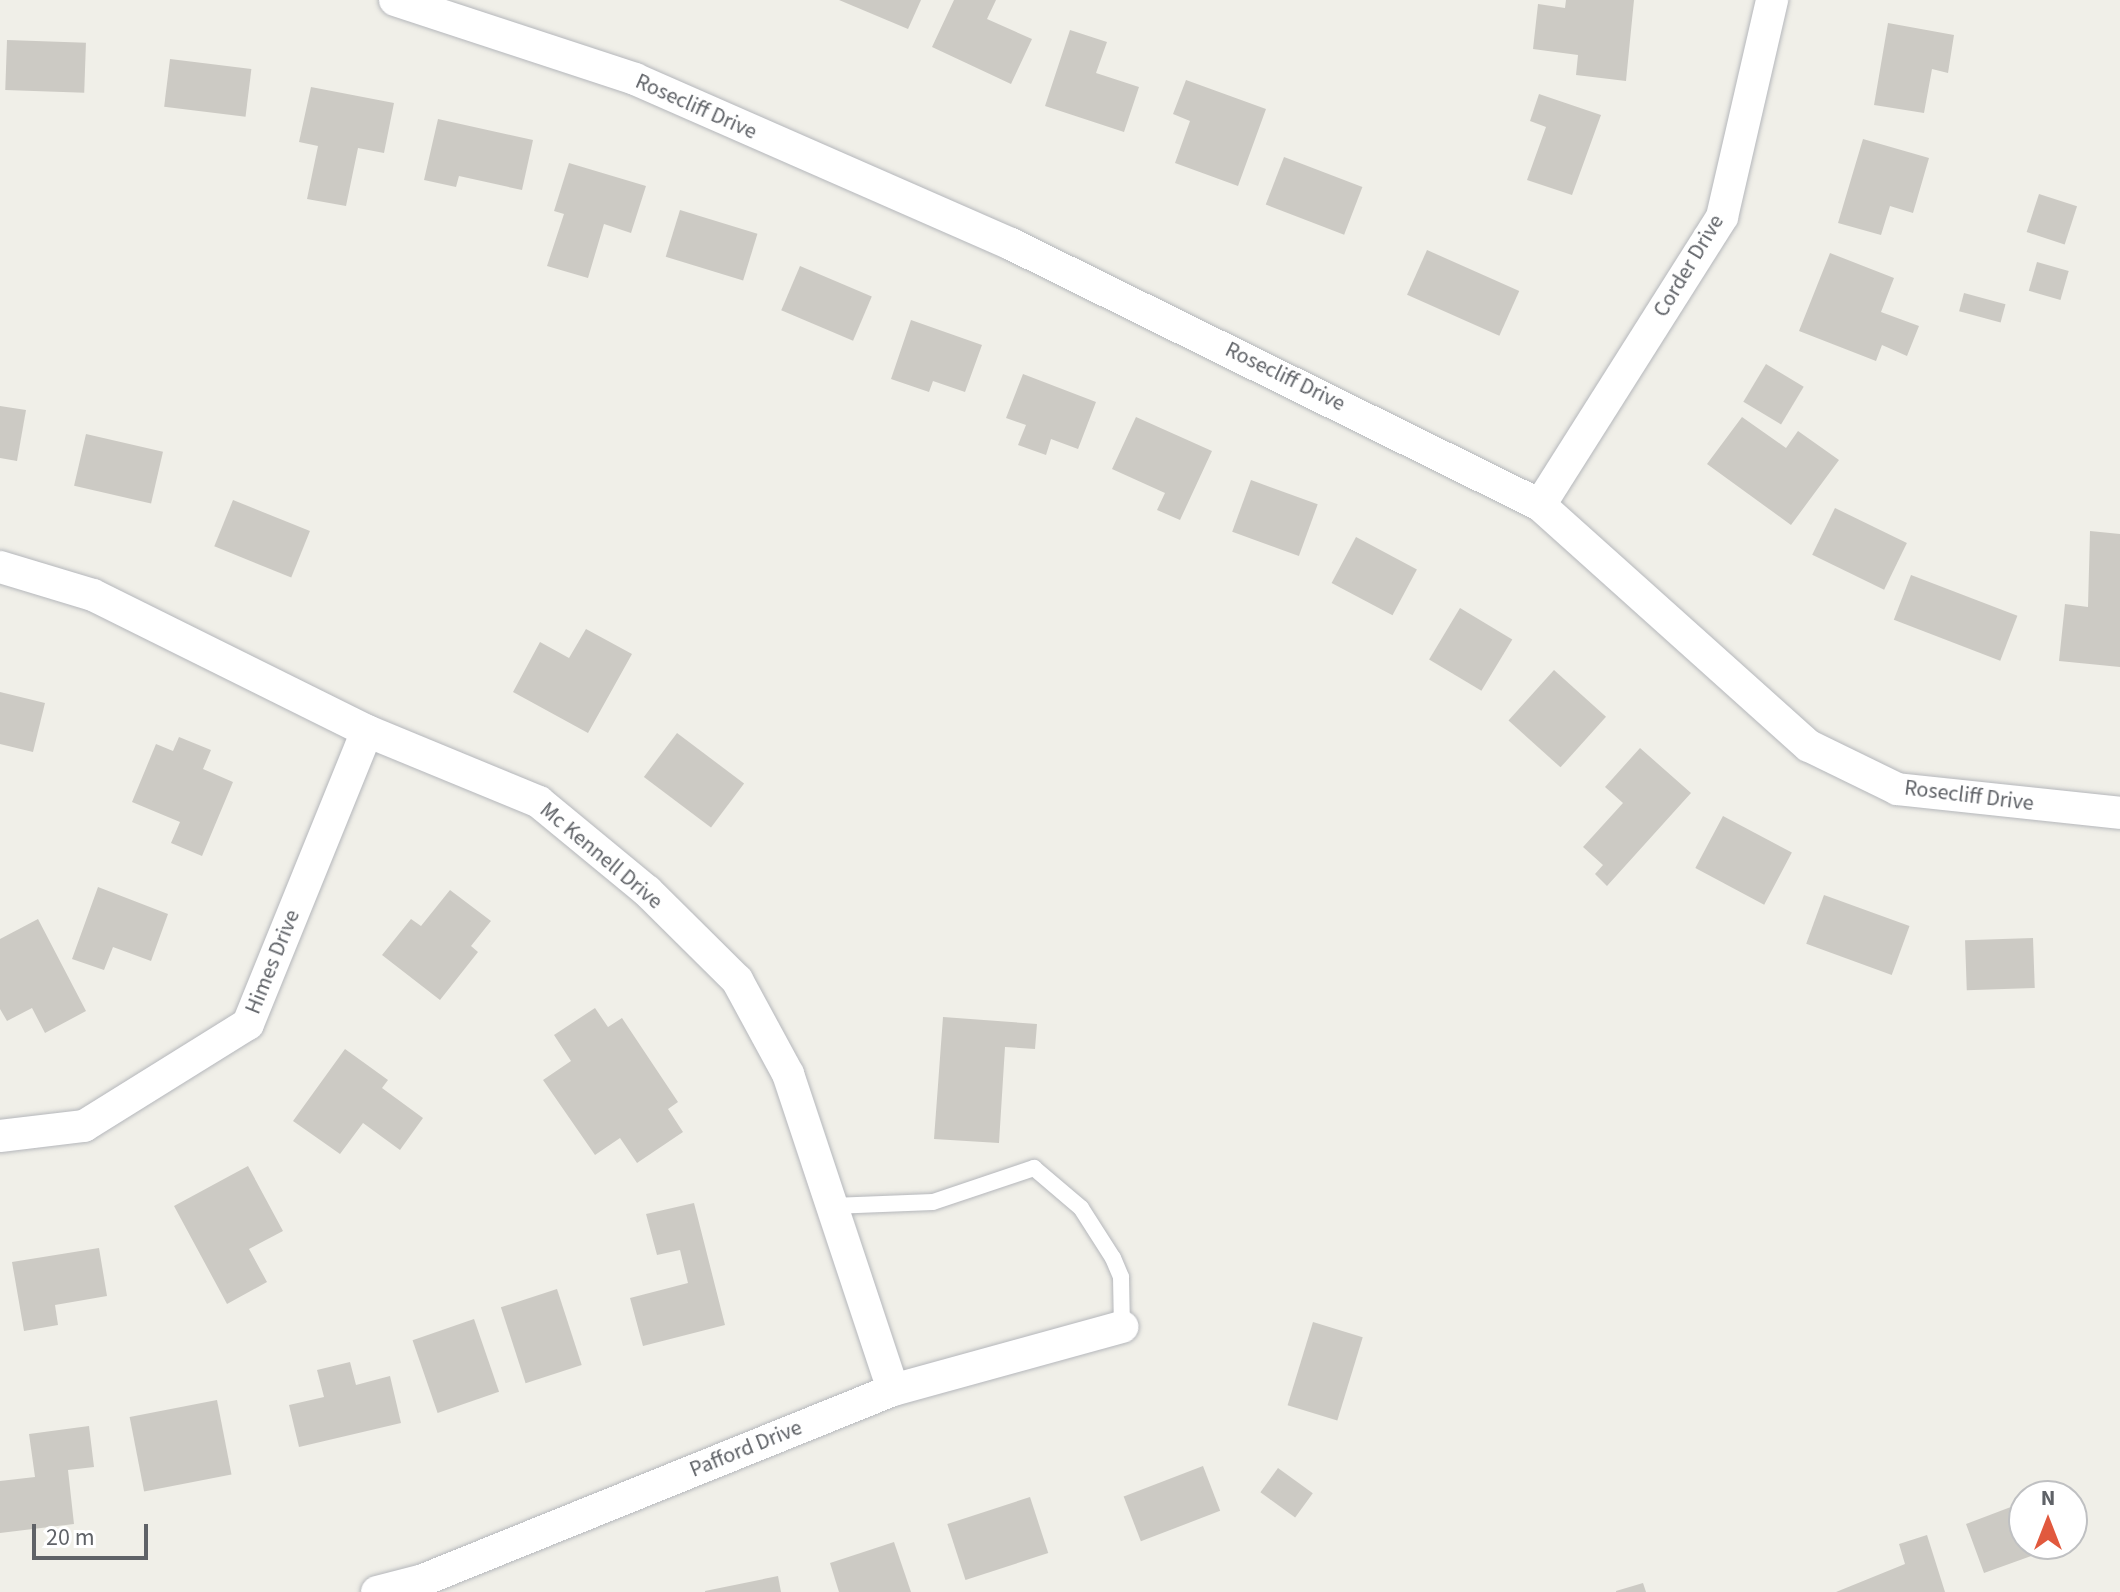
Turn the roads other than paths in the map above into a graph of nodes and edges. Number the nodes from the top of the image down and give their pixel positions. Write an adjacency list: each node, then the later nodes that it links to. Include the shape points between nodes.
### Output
1 (395, 0): 3 (street, Rosecliff Drive, via 635,79 997,238)
2 (1772, 0): 3 (street, Corder Drive, via 1722,217)
3 (1540, 505): 6 (street, Rosecliff Drive, via 1809,746 1897,789)
4 (0, 567): 5 (street, Mc Kennell Drive, via 93,595)
5 (367, 731): 7 (street, Himes Drive, via 248,1024 84,1126); 8 (street, Mc Kennell Drive, via 539,802 647,891 737,980 788,1074)
6 (2120, 813)
7 (0, 1136)
8 (832, 1206): 9 (lane, via 933,1202 1034,1168 1081,1208 1113,1258 1121,1277); 10 (street, Mc Kennell Drive)
9 (1122, 1327): 10 (street, Pafford Drive)
10 (893, 1390): 11 (street, Pafford Drive, via 423,1580)
11 (377, 1592)

